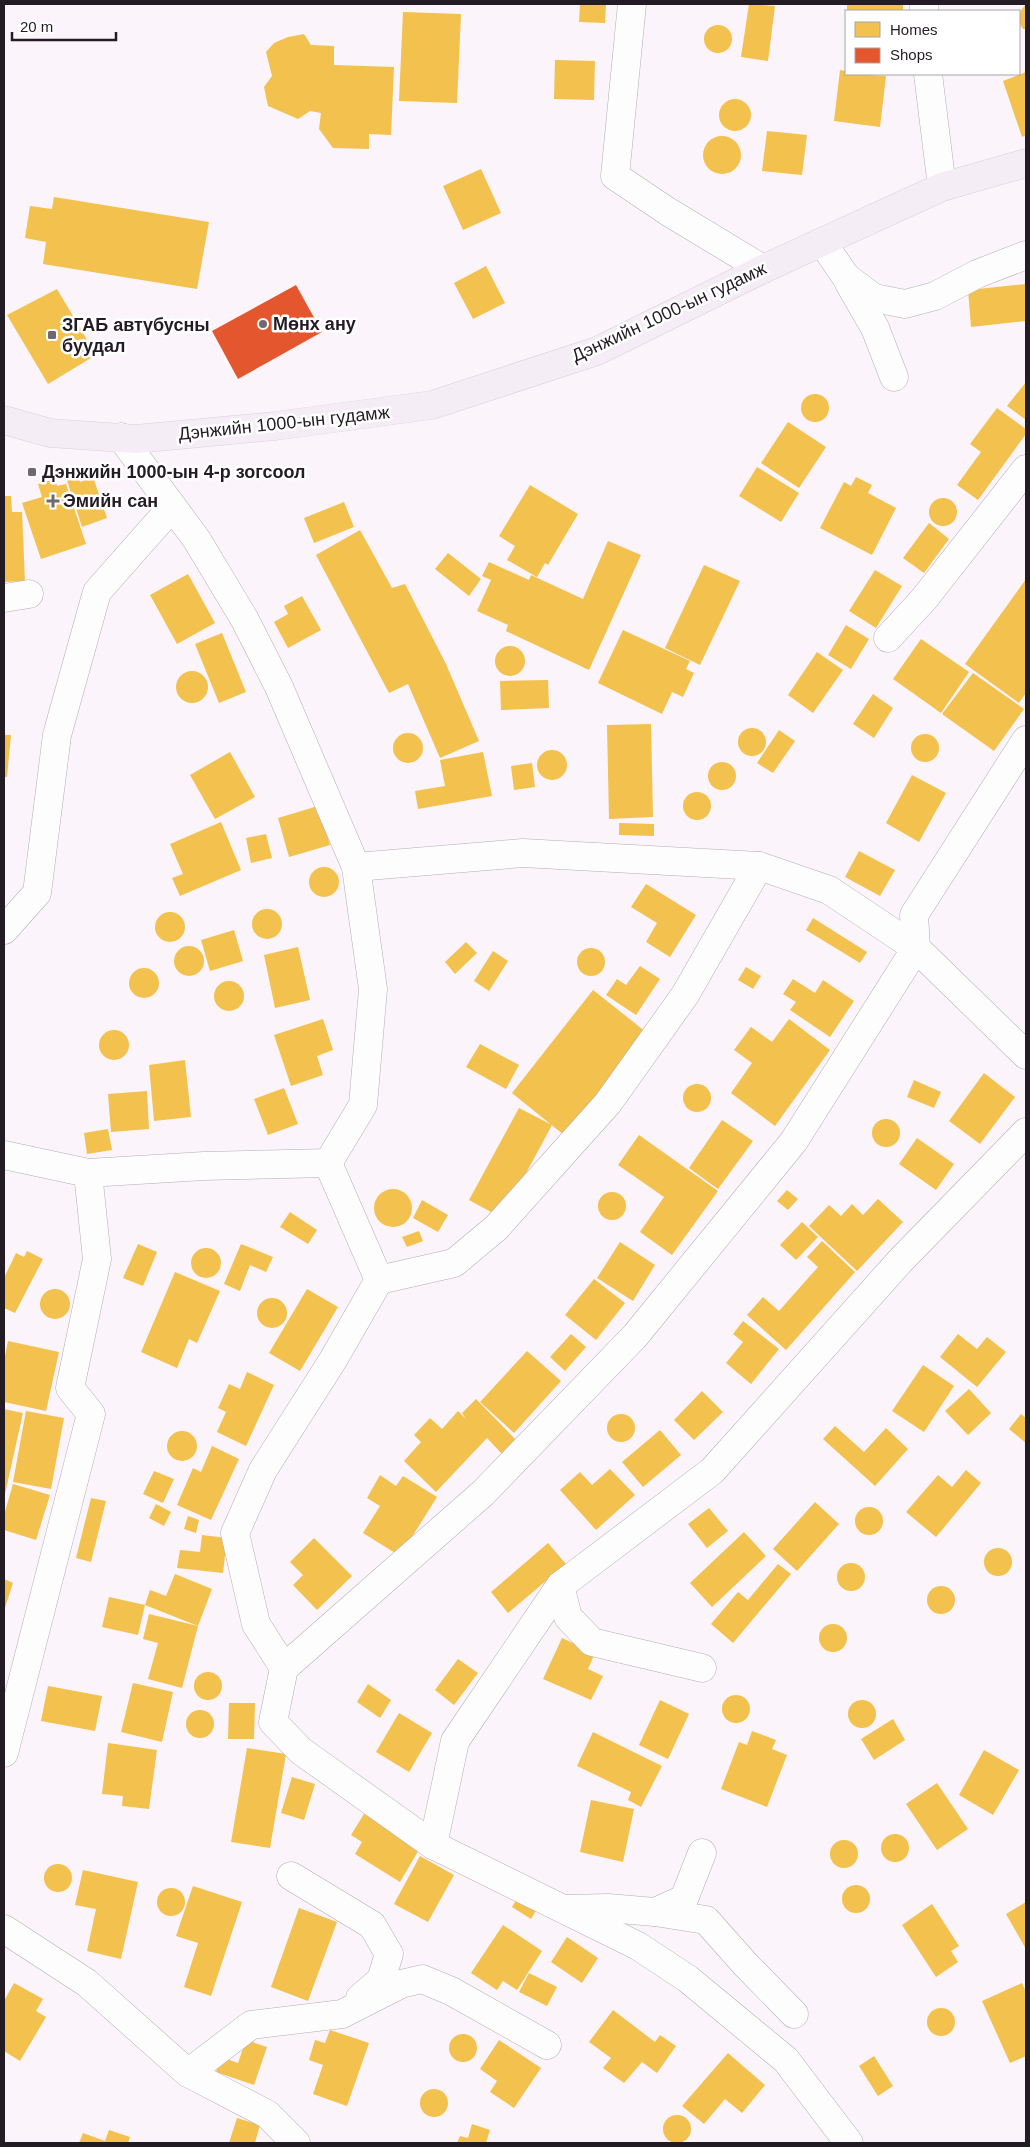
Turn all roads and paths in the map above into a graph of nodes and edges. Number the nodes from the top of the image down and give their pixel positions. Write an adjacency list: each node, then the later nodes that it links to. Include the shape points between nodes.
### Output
1 (632, 4): 7 (street, via 615,176)
2 (928, 75): 4 (street)
3 (1026, 163): 4 (main road, Дэнжийн 1000-ын гудамж)
4 (942, 187): 5 (main road, Дэнжийн 1000-ын гудамж)
5 (822, 242): 7 (main road, Дэнжийн 1000-ын гудамж); 8 (street)
6 (1026, 255): 8 (street, via 977,274 935,296 905,304 874,298)
7 (763, 269): 11 (main road, Дэнжийн 1000-ын гудамж, via 597,350 432,405 275,426)
8 (846, 278): 9 (street, via 875,328)
9 (894, 377)
10 (4, 420): 11 (main road, Дэнжийн 1000-ын гудамж, via 50,433)
11 (121, 437): 13 (street)
12 (1026, 469): 14 (street, via 924,599)
13 (172, 507): 17 (street, via 196,540 258,645); 18 (street, via 97,592 58,735 37,893)
14 (888, 638)
15 (1026, 740): 19 (street, via 914,915)
16 (759, 866): 17 (street, via 523,853); 19 (street, via 829,890); 25 (street, via 685,996 613,1095 496,1228 454,1263)
17 (356, 867): 23 (street, via 373,989 363,1105)
18 (4, 930)
19 (916, 948): 20 (street); 27 (street, via 794,1141 635,1336 483,1493)
20 (1026, 1055)
21 (1026, 1132): 26 (street, via 901,1260 712,1471)
22 (4, 1155): 24 (street)
23 (328, 1163): 24 (street, via 204,1166); 25 (street)
24 (88, 1174): 29 (street, via 97,1259 70,1388 90,1414)
25 (379, 1280): 27 (street, via 263,1470 235,1533 256,1624)
26 (560, 1586): 28 (street, via 568,1617 592,1642); 30 (street, via 455,1741)
27 (284, 1668): 30 (street, via 273,1722 301,1751)
28 (702, 1668)
29 (4, 1753)
30 (433, 1845): 33 (street)
31 (702, 1853): 34 (street, via 684,1898)
32 (291, 1876): 36 (street, via 372,1925 389,1954 381,1980)
33 (560, 1909): 34 (street, via 608,1908); 41 (street, via 638,1946 696,1986 786,2060)
34 (655, 1912): 37 (street, via 706,1920)
35 (4, 1929): 39 (street, via 87,1983)
36 (342, 2014): 38 (street, via 401,1984 422,1979 450,1991); 39 (street, via 251,2025)
37 (794, 2014)
38 (546, 2045)
39 (188, 2073): 40 (street, via 267,2114)
40 (296, 2143)
41 (849, 2143)

